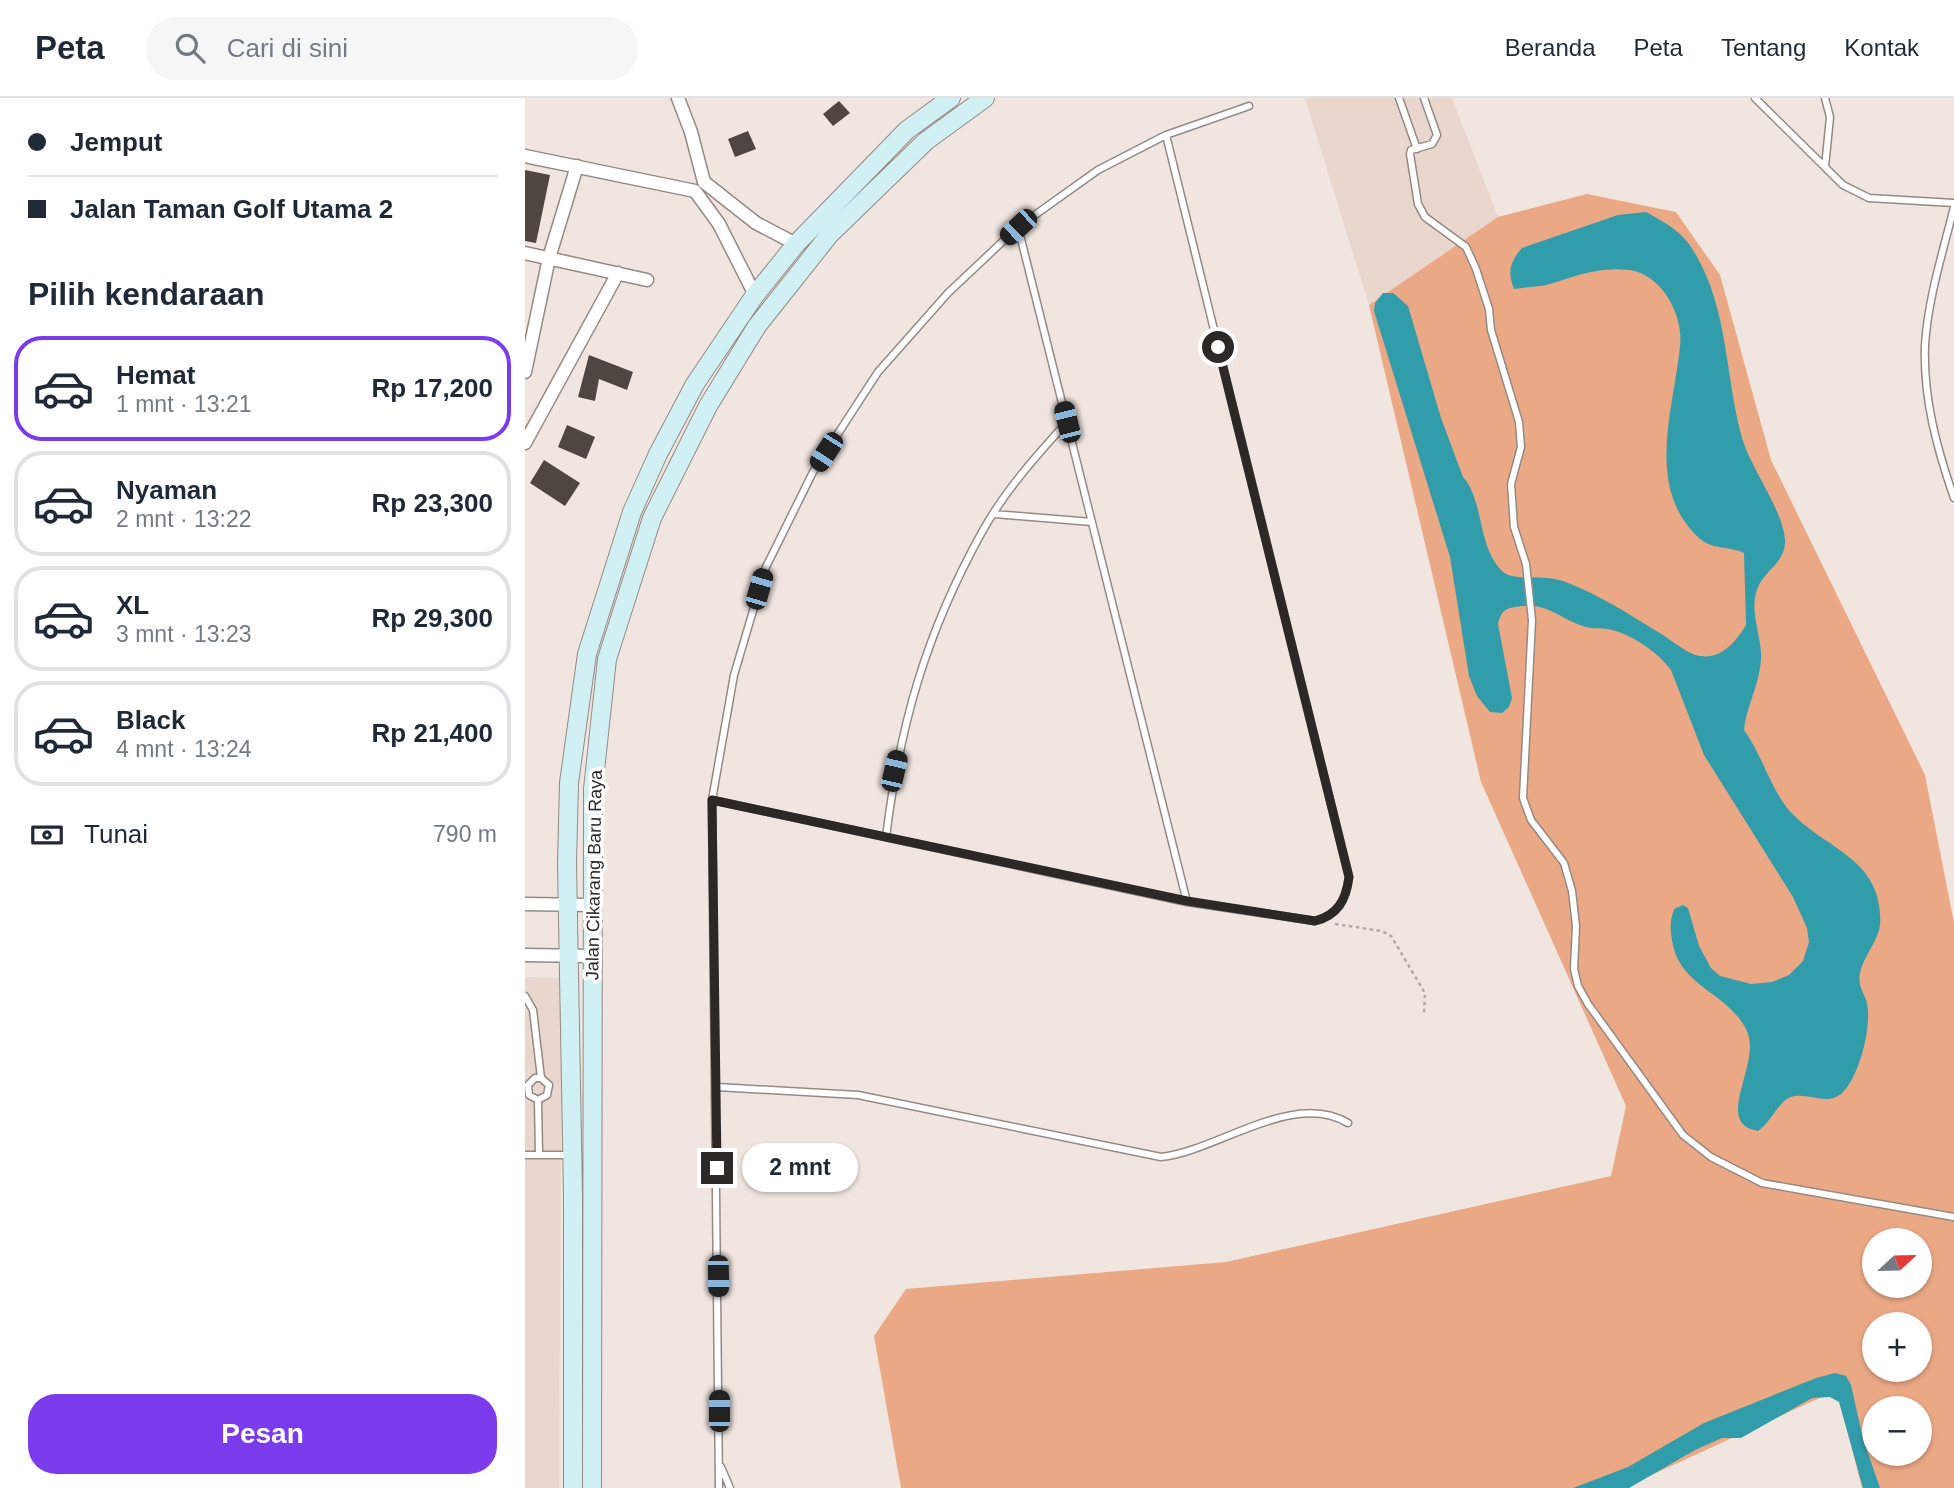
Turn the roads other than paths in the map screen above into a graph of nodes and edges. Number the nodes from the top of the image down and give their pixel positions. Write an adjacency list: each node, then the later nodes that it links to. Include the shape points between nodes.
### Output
1 (678, 98): 14 (street, via 691,132)
2 (951, 98): 17 (main road, Jalan Cikarang Baru Raya, via 907,130)
3 (985, 98): 33 (main road, Jalan Cikarang Baru Raya, via 926,141 830,234 757,326 708,406 652,519 607,659 593,789)
4 (1399, 98): 10 (lane)
5 (1424, 98): 10 (lane, via 1437,135 1436,140)
6 (1755, 98): 13 (lane)
7 (1825, 98): 13 (lane, via 1830,117)
8 (1249, 106): 9 (lane)
9 (1166, 135): 16 (lane, via 1098,170); 34 (lane, via 1349,877 1339,909 1315,921)
10 (1417, 149): 49 (lane, via 1410,154 1421,210 1466,247 1489,309 1519,422 1521,447 1511,484 1514,527 1526,564 1532,620 1523,798 1531,820 1564,863 1576,926 1578,986 1683,1135 1711,1157 1762,1183)
11 (525, 156): 12 (street)
12 (577, 166): 14 (street); 19 (street)
13 (1825, 167): 15 (lane, via 1843,185 1869,198)
14 (699, 187): 17 (street); 22 (street)
15 (1954, 205): 27 (lane, via 1925,344 1927,396 1937,451)
16 (1018, 227): 25 (lane); 30 (lane, via 949,292 878,372 813,472 765,567 734,676)
17 (796, 244): 22 (main road, Jalan Cikarang Baru Raya)
18 (525, 253): 19 (street)
19 (549, 258): 20 (street); 23 (street)
20 (618, 274): 21 (street); 26 (street)
21 (647, 280)
22 (755, 295): 32 (main road, Jalan Cikarang Baru Raya, via 695,384 632,512 587,654 569,783)
23 (527, 351): 24 (street)
24 (525, 372)
25 (1067, 422): 28 (lane, via 1025,468); 29 (lane)
26 (525, 443)
27 (1954, 498)
28 (994, 514): 29 (lane); 31 (lane, via 940,616 912,693 894,771)
29 (1092, 522): 34 (lane)
30 (712, 800): 31 (lane); 43 (lane)
31 (886, 837): 34 (lane)
32 (567, 863): 33 (main road, via 579,870); 36 (main road, Jalan Cikarang Baru Raya)
33 (591, 869): 37 (main road, Jalan Cikarang Baru Raya)
34 (1187, 901)
35 (525, 904): 36 (street)
36 (568, 905): 37 (street); 39 (main road, Jalan Cikarang Baru Raya)
37 (592, 905): 40 (main road, Jalan Cikarang Baru Raya)
38 (525, 955): 39 (street)
39 (569, 955): 40 (street); 48 (main road, Jalan Cikarang Baru Raya)
40 (592, 956): 52 (main road, Jalan Cikarang Baru Raya)
41 (525, 996): 42 (lane, via 533,1010)
42 (541, 1078): 44 (lane, via 549,1090); 44 (lane, via 528,1085 529,1095)
43 (717, 1087): 45 (lane, via 858,1095 1161,1157 1188,1152 1288,1116 1326,1113); 50 (lane)
44 (538, 1100): 46 (lane)
45 (1347, 1123)
46 (539, 1154): 47 (lane); 48 (lane)
47 (525, 1155)
48 (572, 1155): 51 (main road, Jalan Cikarang Baru Raya)
49 (1954, 1217)
50 (720, 1465): 53 (lane); 54 (lane)
51 (573, 1488)
52 (592, 1488)
53 (719, 1488)
54 (730, 1488)

